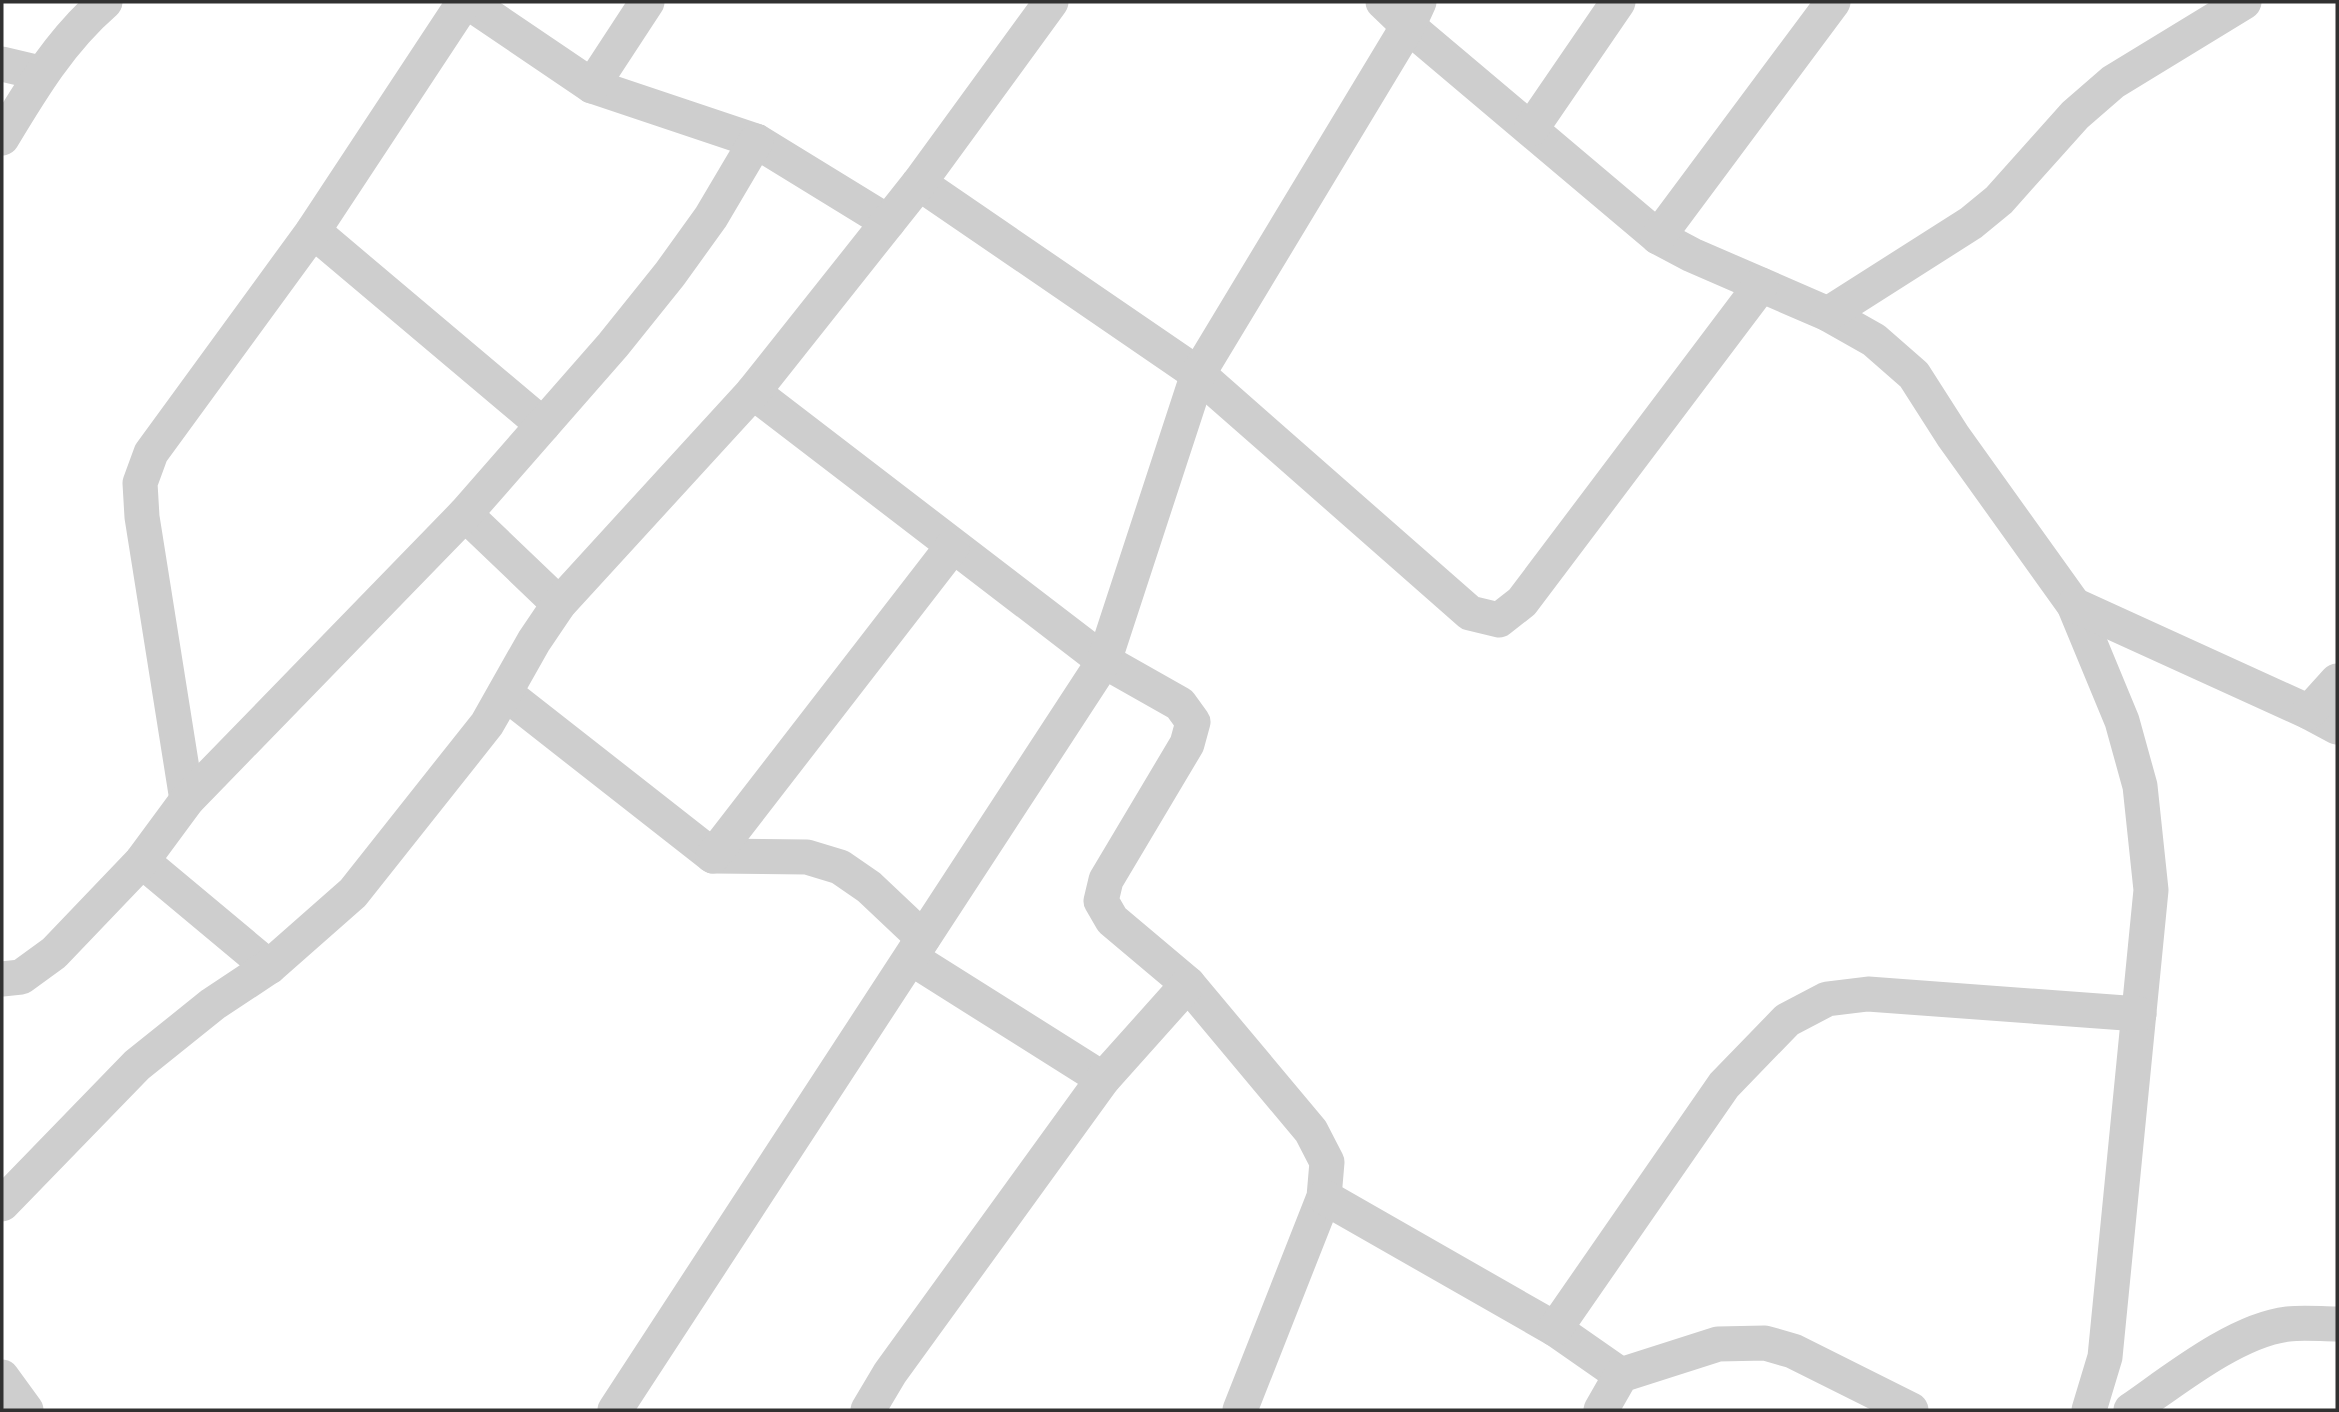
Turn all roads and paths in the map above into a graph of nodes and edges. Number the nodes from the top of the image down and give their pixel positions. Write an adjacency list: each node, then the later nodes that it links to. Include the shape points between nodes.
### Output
1 (105, 2): 11 (street, via 83,21)
2 (466, 2): 12 (street); 18 (street)
3 (647, 2): 12 (street)
4 (1051, 2): 16 (street)
5 (1383, 2): 9 (street)
6 (1618, 2): 13 (street)
7 (1833, 2): 19 (street)
8 (2244, 2): 21 (street, via 2113,82 1971,223)
9 (1413, 14): 13 (street); 22 (street)
10 (2, 64): 11 (street)
11 (40, 74): 14 (street)
12 (592, 86): 15 (street)
13 (1531, 129): 19 (street)
14 (2, 138)
15 (756, 141): 17 (street); 24 (street, via 670,274)
16 (919, 183): 17 (street); 22 (street)
17 (888, 222): 23 (street)
18 (313, 231): 24 (street); 33 (street, via 151,453 140,484)
19 (1658, 237): 20 (street)
20 (1761, 285): 21 (street); 22 (street, via 1522,603 1499,620 1470,613)
21 (1828, 314): 28 (street, via 1874,340 1914,375)
22 (1198, 374): 29 (street)
23 (753, 392): 26 (street); 27 (street)
24 (543, 425): 25 (street)
25 (465, 514): 27 (street); 33 (street)
26 (952, 547): 29 (street); 34 (street)
27 (559, 604): 31 (street)
28 (2074, 605): 32 (street); 40 (street, via 2122,721 2140,786 2151,890)
29 (1104, 661): 36 (street); 39 (street, via 1180,704 1192,722 1187,744 1105,880 1101,901 1112,919)
30 (2337, 681): 32 (street)
31 (505, 693): 34 (street); 37 (street, via 487,724 352,892)
32 (2323, 719)
33 (187, 800): 35 (street)
34 (713, 856): 36 (street, via 807,857 840,867 869,887)
35 (142, 860): 37 (street); 38 (street, via 54,953 21,977)
36 (917, 948): 41 (street); 49 (street)
37 (269, 967): 43 (street, via 136,1065)
38 (2, 979)
39 (1188, 984): 41 (street); 42 (street, via 1311,1131 1327,1162)
40 (2139, 1014): 45 (street, via 1868,994 1827,999 1787,1020 1724,1085); 54 (street, via 2105,1357)
41 (1103, 1079): 50 (street)
42 (1324, 1197): 45 (street); 51 (street)
43 (2, 1204)
44 (2337, 1324): 55 (street, via 2286,1324 2242,1338)
45 (1555, 1329): 46 (street)
46 (1622, 1375): 52 (street); 53 (street, via 1718,1344 1765,1343 1793,1351)
47 (2, 1377): 48 (street)
48 (26, 1410)
49 (615, 1410)
50 (867, 1410)
51 (1240, 1410)
52 (1601, 1410)
53 (1911, 1410)
54 (2089, 1410)
55 (2131, 1410)

